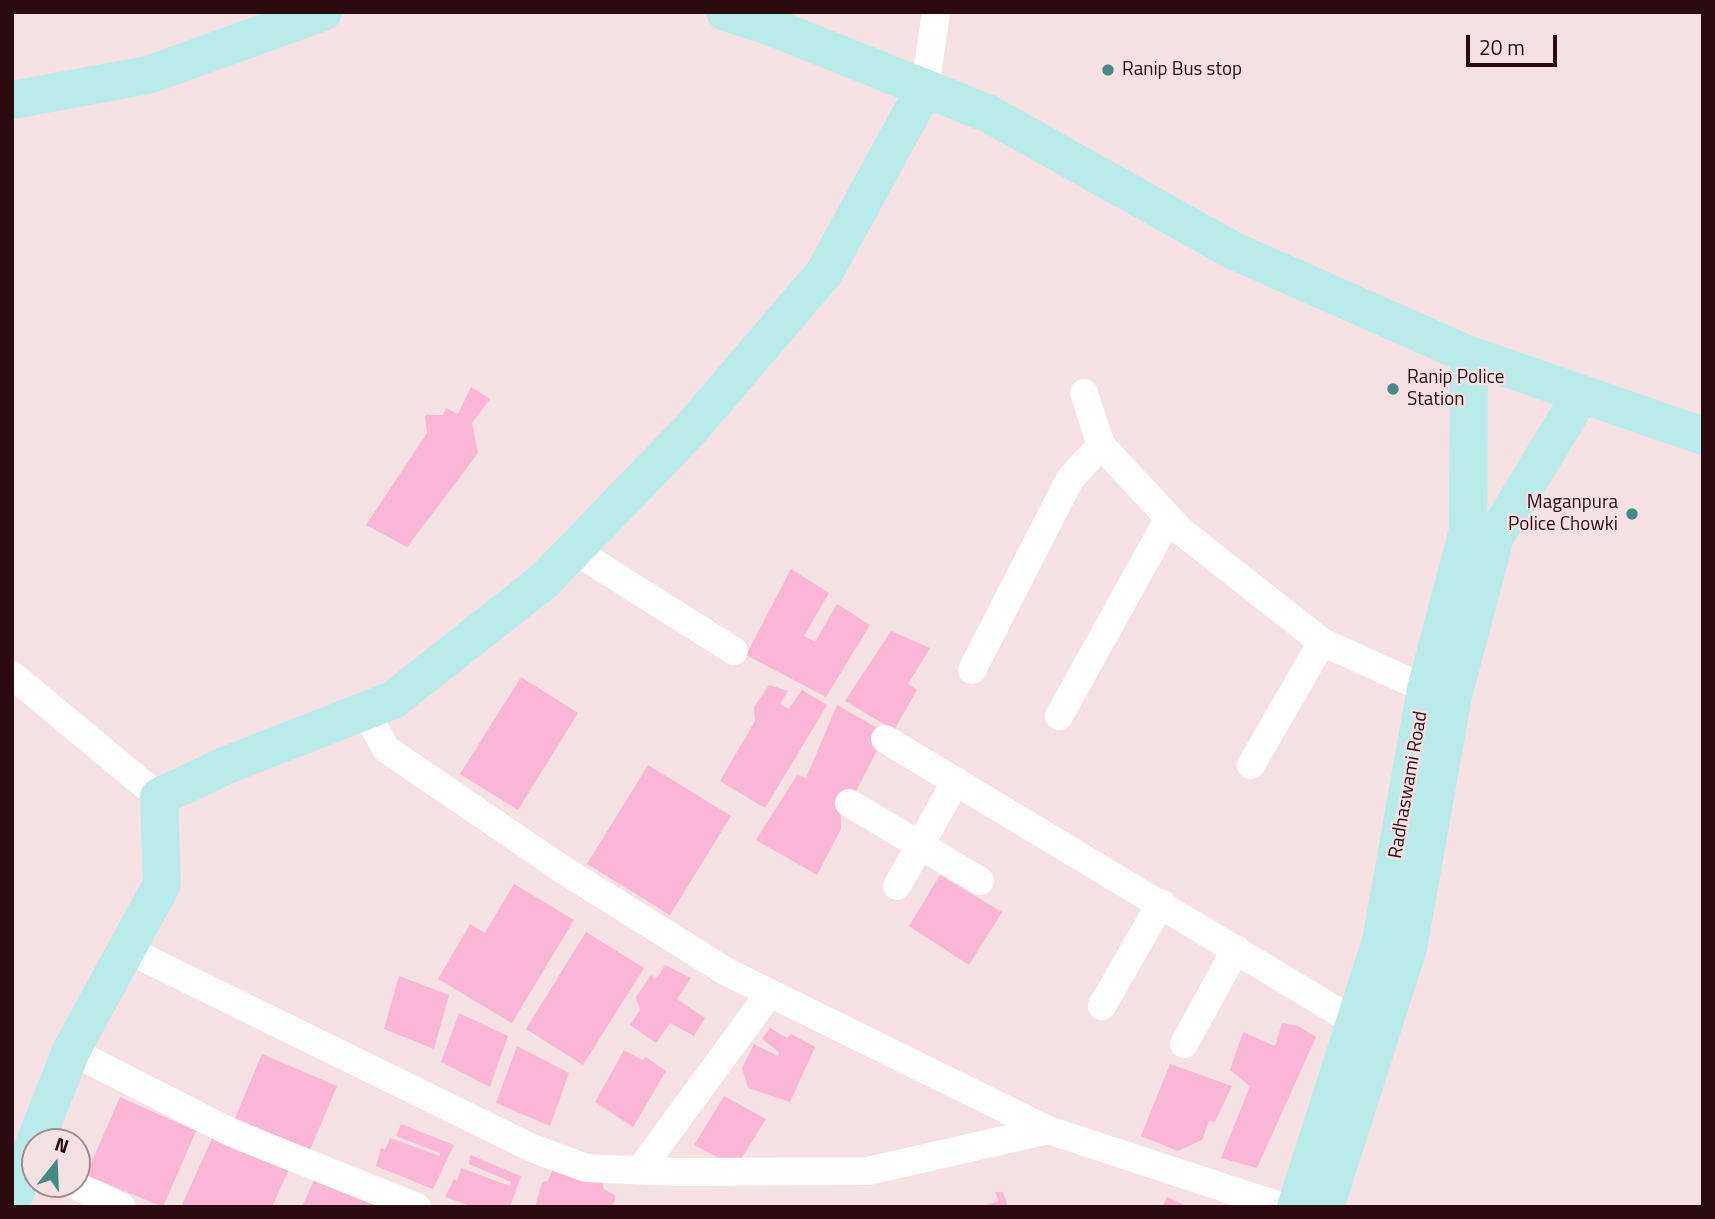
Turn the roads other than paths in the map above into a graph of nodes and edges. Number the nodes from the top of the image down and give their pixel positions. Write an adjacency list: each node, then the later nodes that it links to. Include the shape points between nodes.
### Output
1 (323, 12): 5 (street, via 148,75)
2 (724, 12): 4 (street)
3 (936, 12): 4 (street)
4 (925, 88): 6 (street, via 989,114 1232,250); 12 (street, via 824,273 689,431)
5 (12, 100)
6 (1469, 355): 8 (street); 17 (street, Radhaswami Road, via 1468,530)
7 (1084, 393): 10 (street)
8 (1581, 395): 9 (street); 46 (street, Radhaswami Road, via 1494,537 1453,696 1408,948)
9 (1703, 436)
10 (1101, 445): 11 (street); 15 (street, via 1070,479)
11 (1169, 518): 13 (street); 19 (street)
12 (574, 550): 14 (street); 18 (street, via 544,581 393,700)
13 (1322, 642): 17 (street); 21 (street)
14 (734, 651)
15 (972, 670)
16 (12, 675): 23 (street)
17 (1426, 690): 33 (street, Radhaswami Road, via 1381,942)
18 (365, 711): 23 (street, via 226,765); 31 (street, via 386,750 562,869 727,972)
19 (1059, 716)
20 (885, 740): 22 (street)
21 (1251, 765)
22 (956, 781): 25 (street); 28 (street)
23 (159, 797): 30 (street, via 162,884)
24 (849, 803): 25 (street)
25 (920, 846): 26 (street); 27 (street)
26 (980, 881)
27 (897, 886)
28 (1161, 903): 29 (street); 32 (street)
29 (1236, 948): 33 (street); 34 (street)
30 (126, 949): 35 (street); 38 (street, via 532,1148 586,1168)
31 (769, 993): 37 (street); 38 (street)
32 (1102, 1006)
33 (1355, 1022): 45 (street, Radhaswami Road)
34 (1184, 1044)
35 (71, 1051): 36 (street); 43 (street, via 232,1133)
36 (43, 1128)
37 (1048, 1130): 38 (street, via 868,1171); 44 (street)
38 (640, 1170)
39 (21, 1181): 41 (street)
40 (91, 1193): 42 (street)
41 (12, 1201)
42 (122, 1207)
43 (417, 1207)
44 (1283, 1207)
45 (1296, 1207)
46 (1325, 1207)

